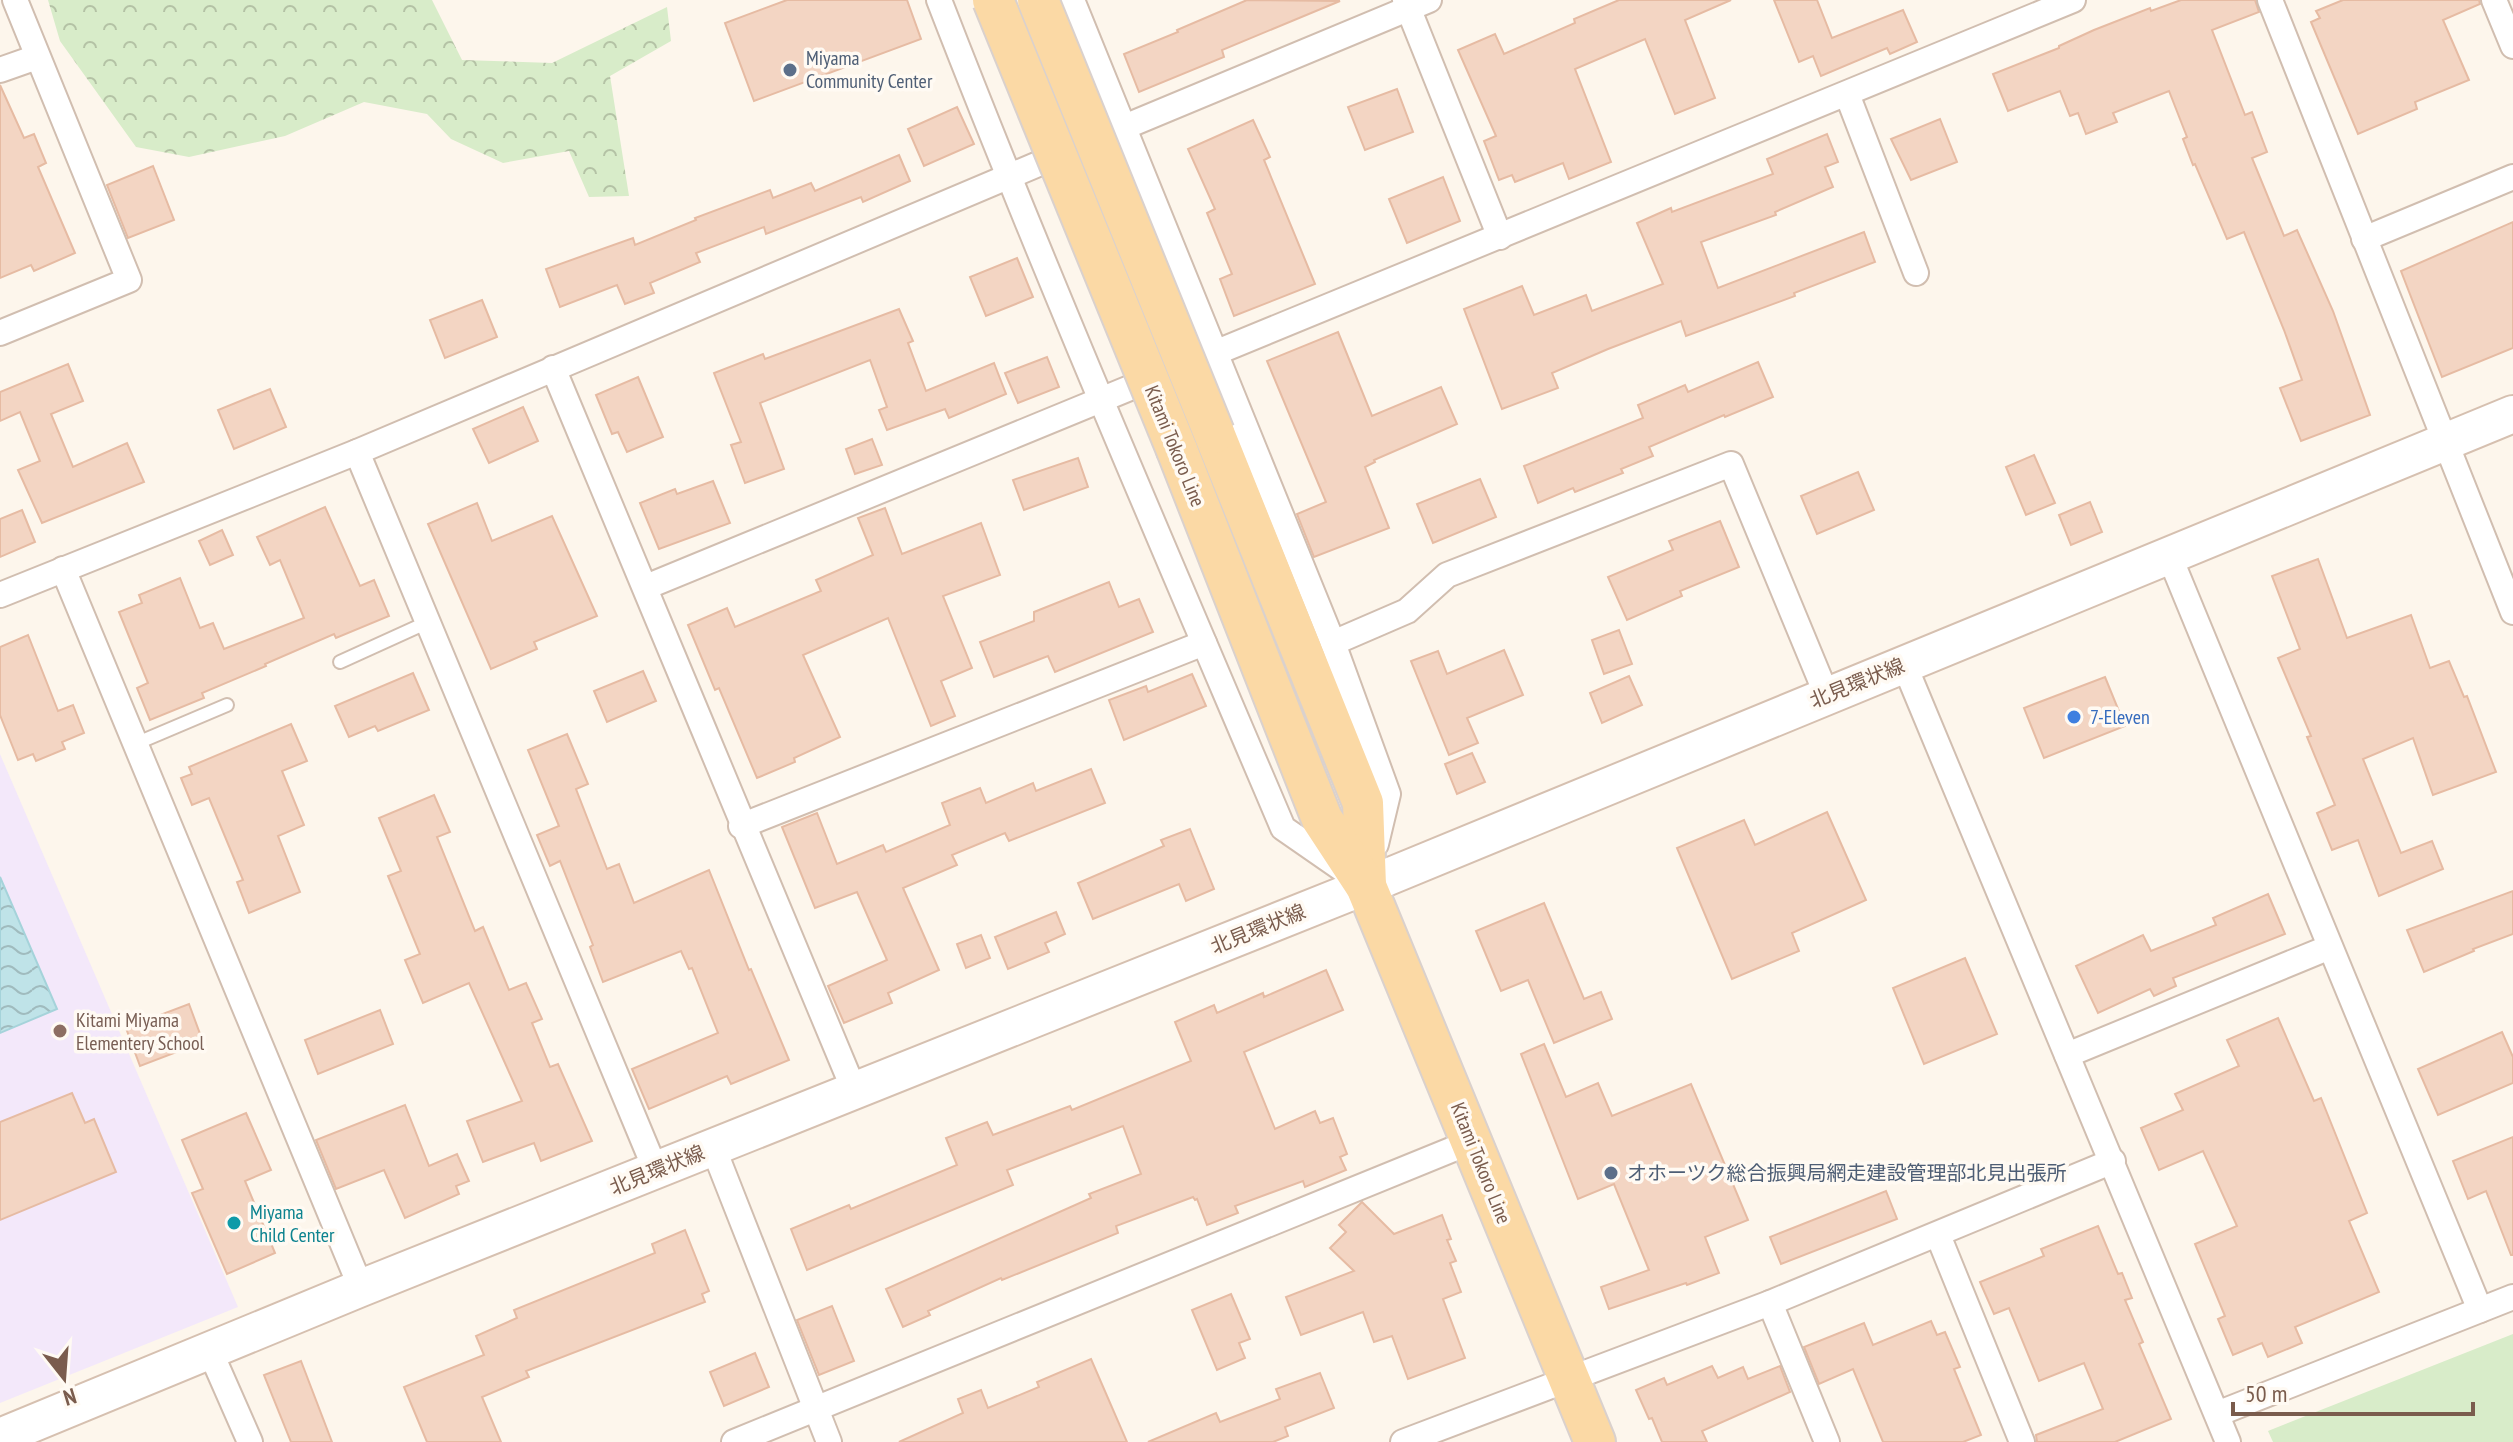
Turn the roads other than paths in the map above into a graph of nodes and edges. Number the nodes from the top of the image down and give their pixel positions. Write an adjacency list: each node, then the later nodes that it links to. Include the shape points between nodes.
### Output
1 (15, 0): 11 (street)
2 (939, 0): 16 (street)
3 (993, 0): 41 (main road, Kitami Tokoro Line, bridge, via 1322,819)
4 (1038, 0): 41 (main road, Kitami Tokoro Line, bridge, via 1363,803)
5 (1072, 0): 14 (street)
6 (2073, 0): 13 (street)
7 (2270, 0): 18 (street)
8 (2494, 0): 10 (street)
9 (1414, 3): 14 (street); 17 (street)
10 (2513, 46)
11 (37, 57): 12 (street); 20 (street, via 129,280)
12 (0, 70)
13 (1847, 94): 17 (street); 19 (street)
14 (1123, 127): 16 (street); 21 (street)
15 (2513, 177): 18 (street)
16 (1008, 178): 22 (street); 23 (street)
17 (1500, 237): 21 (street)
18 (2364, 239): 25 (street)
19 (1916, 273)
20 (0, 333)
21 (1216, 352): 23 (street); 34 (street)
22 (553, 368): 26 (street); 29 (street)
23 (1101, 401): 29 (street); 33 (street)
24 (2513, 414): 25 (main road, 北見環状線)
25 (2444, 442): 27 (main road, 北見環状線); 31 (street)
26 (357, 452): 28 (street); 32 (street)
27 (2169, 555): 36 (main road, 北見環状線); 42 (street)
28 (63, 569): 30 (street); 39 (street)
29 (646, 587): 40 (street)
30 (0, 595)
31 (2513, 612)
32 (428, 622): 35 (lane); 48 (street)
33 (1204, 643): 40 (street); 41 (street, via 1283,828)
34 (1333, 643): 37 (street, via 1407,611 1447,575 1731,464); 41 (street, via 1388,794)
35 (340, 662)
36 (1904, 664): 37 (main road, 北見環状線); 43 (street)
37 (1827, 696): 41 (main road, 北見環状線)
38 (227, 705): 39 (lane)
39 (135, 744): 50 (street)
40 (741, 826): 44 (street)
41 (1366, 886): 44 (main road, 北見環状線); 45 (main road, Kitami Tokoro Line)
42 (2330, 947): 43 (street); 53 (street)
43 (2067, 1055): 47 (street)
44 (854, 1090): 46 (main road, 北見環状線)
45 (1473, 1141): 55 (main road, Kitami Tokoro Line); 56 (street)
46 (713, 1147): 48 (main road, 北見環状線); 56 (street)
47 (2113, 1161): 49 (street); 57 (street)
48 (656, 1171): 50 (main road, 北見環状線)
49 (1938, 1235): 52 (street); 65 (street)
50 (361, 1288): 54 (main road, 北見環状線)
51 (2513, 1297): 53 (street)
52 (1770, 1303): 55 (street); 64 (street)
53 (2480, 1310): 57 (street)
54 (210, 1351): 58 (main road, 北見環状線); 59 (street)
55 (1569, 1378): 62 (street); 63 (main road, Kitami Tokoro Line)
56 (816, 1409): 60 (street); 61 (street)
57 (2217, 1414): 66 (street)
58 (0, 1437)
59 (250, 1442)
60 (734, 1442)
61 (829, 1442)
62 (1403, 1442)
63 (1595, 1442)
64 (1827, 1442)
65 (2022, 1442)
66 (2228, 1442)

